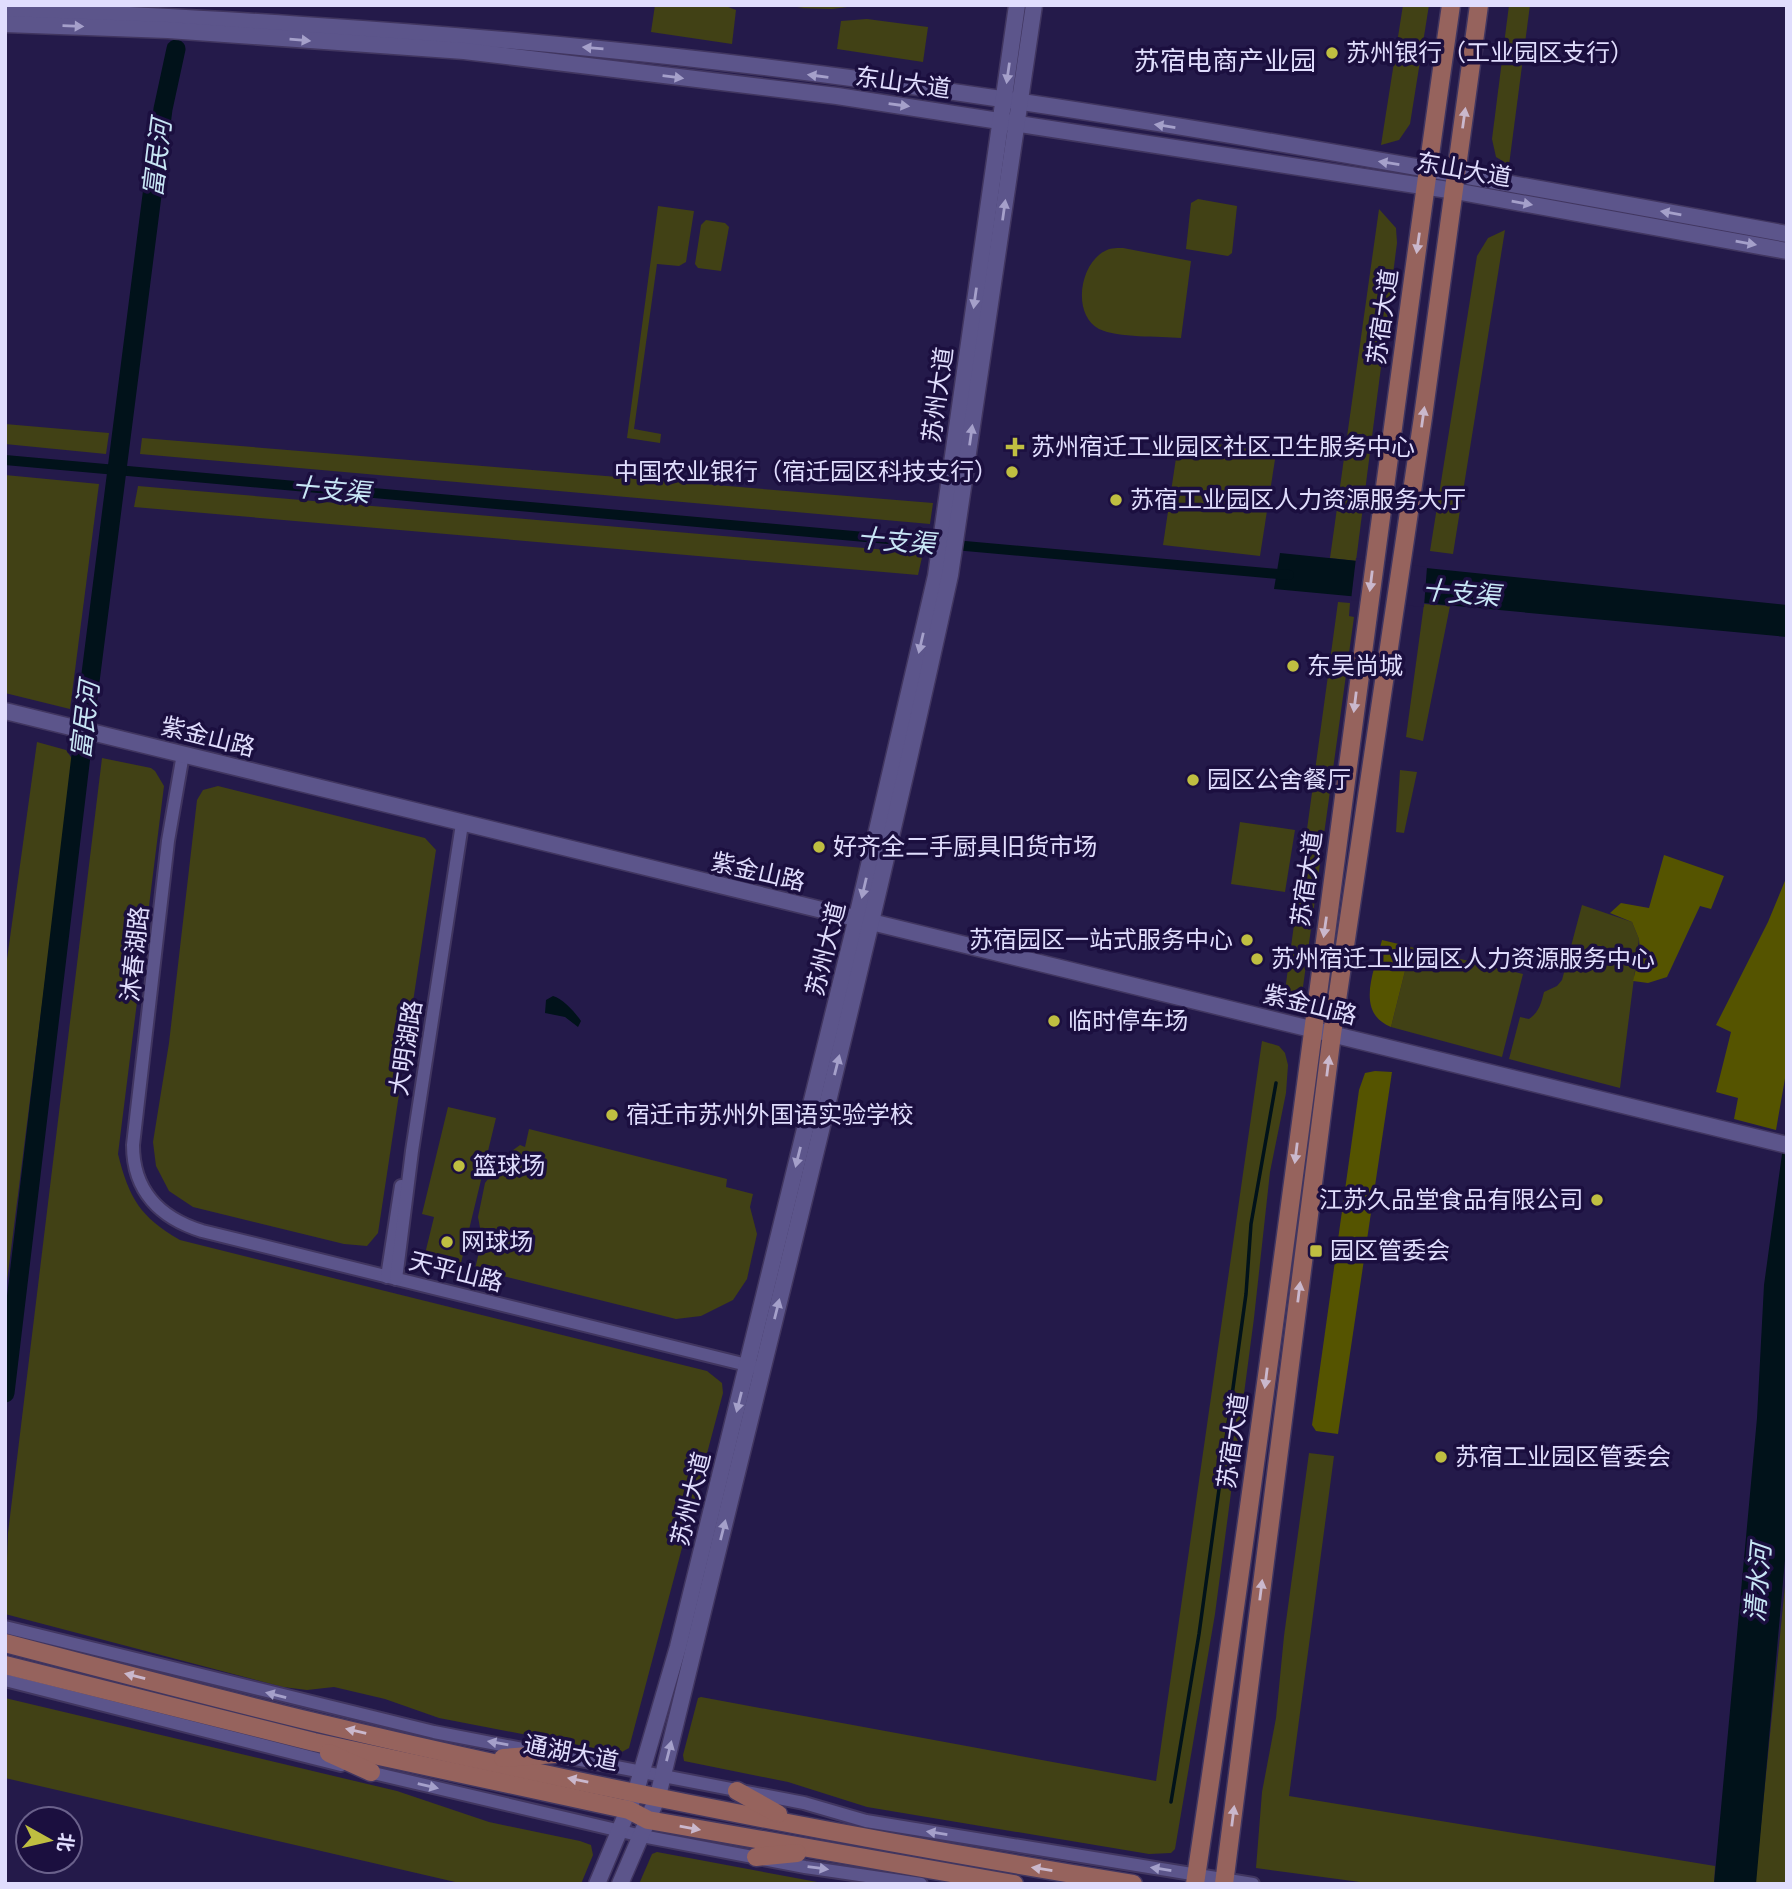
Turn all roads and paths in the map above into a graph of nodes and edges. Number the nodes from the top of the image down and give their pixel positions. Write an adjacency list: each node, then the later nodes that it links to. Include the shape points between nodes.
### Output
1 (1017, 5): 7 (street, 苏州大道, one-way to 7)
2 (1034, 5): 7 (street, 苏州大道)
3 (1451, 5): 9 (main road, 苏宿大道)
4 (1479, 5): 10 (main road, 苏宿大道, one-way to 4)
5 (5, 9): 7 (street, 东山大道, one-way to 5, via 604,49 215,18)
6 (5, 24): 8 (street, 东山大道, one-way to 8, via 168,30 464,51)
7 (1012, 102): 8 (street, 苏州大道); 9 (street, 东山大道, one-way to 7)
8 (1009, 121): 9 (street, 东山大道); 16 (street, 苏州大道, via 943,576)
9 (1426, 178): 10 (street, 东山大道); 17 (main road, 苏宿大道, one-way to 17)
10 (1456, 182): 11 (street, 东山大道, one-way to 10); 12 (street, 东山大道, one-way to 12); 18 (main road, 苏宿大道, one-way to 10)
11 (1787, 234)
12 (1787, 251)
13 (5, 711): 14 (street, 紫金山路)
14 (186, 755): 15 (street, 紫金山路); 20 (street, 沐春湖路)
15 (458, 823): 16 (street, 紫金山路); 21 (street, 大明湖路)
16 (865, 919): 17 (street, 紫金山路); 22 (street, 苏州大道)
17 (1312, 1029): 18 (street, 紫金山路); 42 (main road, 苏宿大道, one-way to 42)
18 (1332, 1034): 19 (street, 紫金山路); 43 (main road, 苏宿大道, one-way to 18)
19 (1783, 1144)
20 (136, 1159): 21 (street, 天平山路, via 150,1190 179,1216)
21 (392, 1275): 22 (street, 天平山路)
22 (756, 1364): 31 (street, 苏州大道, one-way to 31); 32 (street, 苏州大道, one-way to 22)
23 (5, 1627): 28 (street, one-way to 23, via 409,1727)
24 (5, 1643): 29 (main road, 通湖大道, one-way to 24, via 315,1722)
25 (5, 1664): 27 (main road, 通湖大道)
26 (5, 1680): 30 (street)
27 (297, 1738): 30 (main road); 35 (main road, 通湖大道)
28 (555, 1754): 29 (main road); 31 (street)
29 (482, 1759): 33 (main road, 通湖大道, one-way to 29)
30 (371, 1772): 38 (street, one-way to 38)
31 (641, 1773): 32 (street); 33 (street, 苏州大道)
32 (660, 1787): 33 (main road, 通湖大道); 34 (street); 36 (main road, 通湖大道); 37 (street, 苏州大道)
33 (636, 1791): 35 (street, 苏州大道)
34 (737, 1791): 36 (main road); 42 (street, one-way to 34, via 866,1821)
35 (629, 1810): 37 (main road, 通湖大道); 38 (street, 苏州大道)
36 (793, 1823): 49 (main road, 通湖大道, one-way to 36)
37 (645, 1828): 38 (street); 39 (main road, 通湖大道, one-way to 39); 40 (street); 45 (street, 苏州大道)
38 (620, 1831): 44 (street, 苏州大道)
39 (816, 1851): 40 (main road); 41 (main road, 通湖大道)
40 (756, 1857): 46 (street, one-way to 46)
41 (902, 1865): 47 (main road); 48 (main road, 通湖大道)
42 (1195, 1879): 43 (street)
43 (1224, 1882): 50 (street)
44 (597, 1884)
45 (620, 1884)
46 (921, 1884)
47 (937, 1884)
48 (1014, 1884)
49 (1133, 1884)
50 (1253, 1884)

